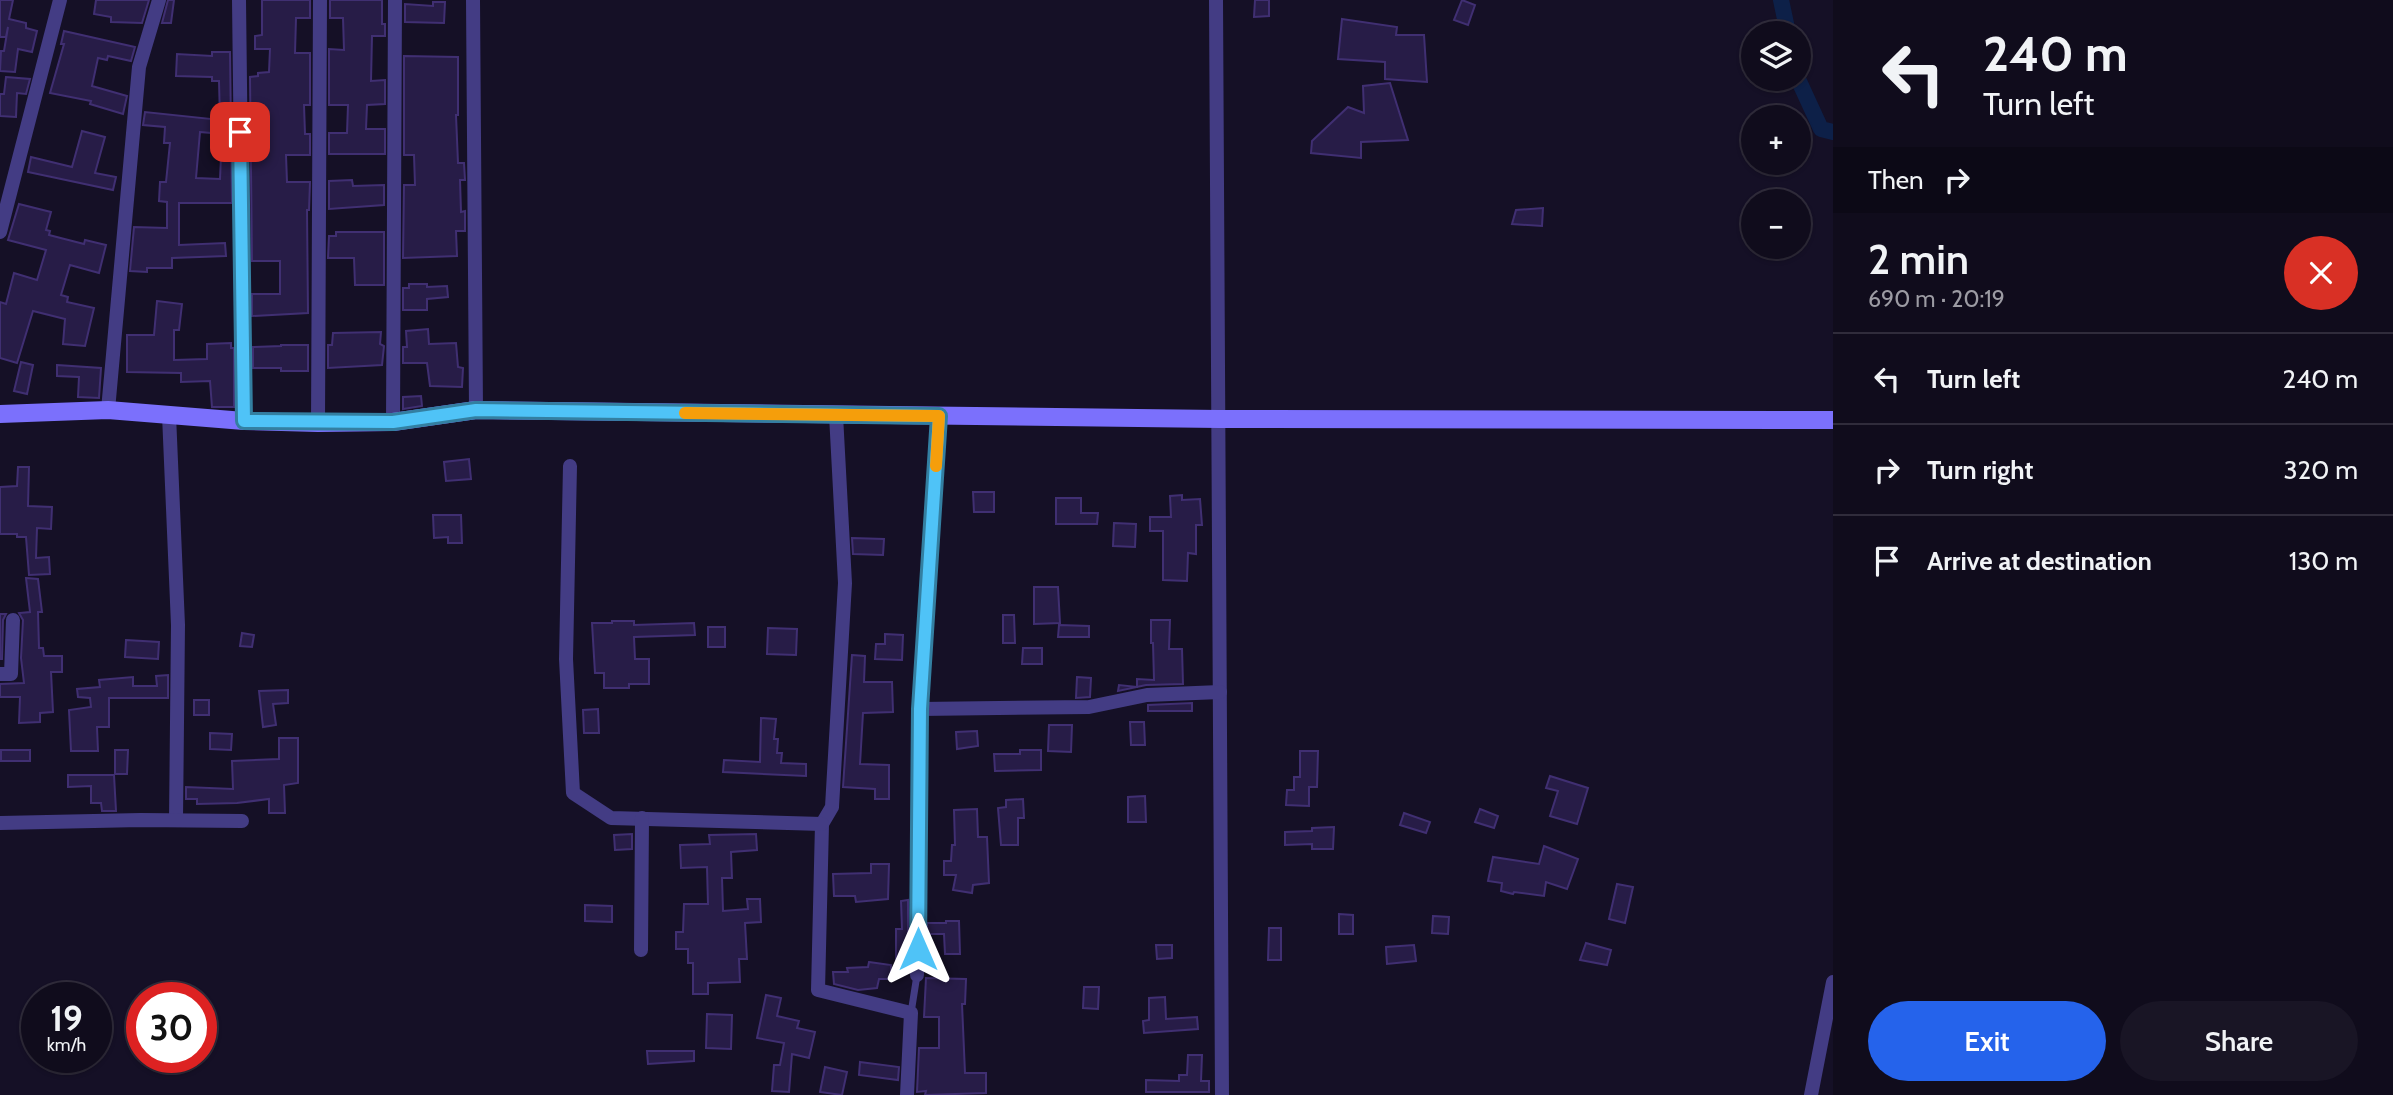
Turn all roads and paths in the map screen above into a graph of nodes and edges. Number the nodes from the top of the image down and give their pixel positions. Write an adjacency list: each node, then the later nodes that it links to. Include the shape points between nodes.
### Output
1 (60, 0): 8 (street)
2 (159, 0): 9 (street, via 139,67)
3 (239, 0): 17 (street)
4 (320, 0): 19 (street)
5 (396, 0): 18 (street)
6 (473, 0): 10 (street)
7 (1216, 0): 15 (street)
8 (0, 232)
9 (108, 410): 11 (street); 12 (street)
10 (476, 410): 13 (street); 18 (street)
11 (0, 414)
12 (169, 415): 17 (street); 26 (street, via 178,625)
13 (836, 415): 14 (street); 29 (street, via 845,583 832,807)
14 (939, 416): 15 (street); 24 (street)
15 (1219, 419): 16 (street); 23 (street)
16 (1833, 420)
17 (244, 421): 19 (street)
18 (393, 422): 19 (street)
19 (318, 424)
20 (569, 466): 25 (street, via 566,659 573,793 611,818)
21 (13, 620): 22 (street, via 11,674)
22 (0, 674)
23 (1220, 692): 24 (street, via 1147,695 1089,707); 35 (street)
24 (920, 709): 31 (street)
25 (642, 818): 29 (street); 30 (street)
26 (176, 820): 27 (street); 28 (street)
27 (242, 821)
28 (0, 823)
29 (822, 824): 33 (street, via 818,990)
30 (641, 950)
31 (918, 975): 33 (lane)
32 (1833, 982): 36 (street)
33 (911, 1013): 34 (street)
34 (907, 1095)
35 (1222, 1095)
36 (1811, 1095)

